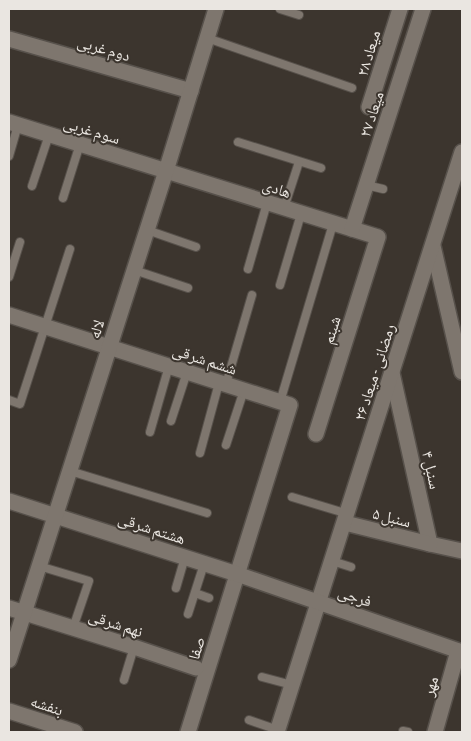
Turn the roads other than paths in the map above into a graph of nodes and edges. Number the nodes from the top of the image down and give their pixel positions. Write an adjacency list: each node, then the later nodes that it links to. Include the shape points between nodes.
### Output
1 (215, 9): 6 (street, لاله)
2 (280, 9): 5 (lane)
3 (400, 9): 10 (street, میعاد ۲۸)
4 (423, 9): 20 (street, میعاد ۲۷)
5 (299, 15)
6 (207, 38): 8 (lane); 9 (street, لاله)
7 (9, 39): 9 (street, دوم غربی)
8 (352, 88)
9 (190, 91): 19 (street, لاله)
10 (369, 107)
11 (13, 124): 12 (street, سوم غربی); 16 (lane)
12 (49, 135): 14 (street, سوم غربی); 21 (lane)
13 (238, 142): 17 (lane)
14 (80, 144): 19 (street, سوم غربی); 23 (lane)
15 (462, 152): 32 (street, رمضانی - میعاد ۲۶)
16 (9, 156)
17 (299, 162): 18 (lane); 25 (lane)
18 (321, 168)
19 (166, 171): 24 (street, هادی); 29 (street, لاله)
20 (366, 185): 22 (lane); 28 (street, میعاد ۲۷)
21 (32, 186)
22 (383, 189)
23 (63, 198)
24 (267, 203): 25 (street, هادی); 35 (lane)
25 (284, 208): 26 (street, هادی)
26 (301, 214): 27 (street, هادی); 38 (lane)
27 (333, 224): 28 (street, هادی); 51 (lane)
28 (352, 229): 30 (street, هادی)
29 (147, 230): 33 (lane); 36 (street, لاله)
30 (378, 237): 54 (street, شبنم)
31 (20, 242): 37 (lane)
32 (433, 245): 45 (street, رمضانی - میعاد ۲۶); 47 (street)
33 (196, 247)
34 (70, 249): 42 (lane)
35 (248, 269)
36 (134, 270): 39 (lane); 43 (street, لاله)
37 (9, 277)
38 (280, 285)
39 (188, 288)
40 (252, 295): 48 (lane)
41 (9, 315): 42 (street, ششم شرقی)
42 (45, 326): 43 (street, ششم شرقی); 50 (lane, via 20,404)
43 (109, 347): 44 (street, ششم شرقی); 57 (street, لاله)
44 (169, 366): 46 (street, ششم شرقی); 53 (lane)
45 (392, 371): 62 (street, رمضانی - میعاد ۲۶); 63 (street, سنبل ۴)
46 (187, 372): 48 (street, ششم شرقی); 52 (lane)
47 (462, 372)
48 (223, 383): 49 (street, ششم شرقی); 56 (lane)
49 (244, 390): 51 (street, ششم شرقی); 55 (lane)
50 (9, 400)
51 (285, 404): 70 (street, صفا)
52 (171, 421)
53 (150, 432)
54 (316, 434)
55 (226, 445)
56 (200, 453)
57 (70, 471): 60 (lane); 61 (street, لاله)
58 (292, 497): 62 (lane)
59 (9, 500): 61 (street, هشتم شرقی)
60 (207, 513)
61 (56, 515): 65 (street, هشتم شرقی); 68 (street, لاله)
62 (346, 518): 63 (street, سنبل ۵); 66 (street, رمضانی - میعاد ۲۶)
63 (430, 544): 64 (street)
64 (462, 551)
65 (185, 557): 67 (street, هشتم شرقی); 71 (lane)
66 (332, 561): 69 (lane); 74 (street, رمضانی - میعاد ۲۶)
67 (204, 564): 70 (street, هشتم شرقی); 72 (lane)
68 (39, 566): 76 (street, لاله); 78 (lane, via 88,581)
69 (350, 567)
70 (237, 574): 74 (street, فرجی); 90 (street, صفا)
71 (176, 588)
72 (195, 593): 73 (lane); 77 (lane)
73 (209, 598)
74 (319, 602): 80 (street, فرجی); 85 (street, رمضانی - میعاد ۲۶)
75 (9, 608): 76 (street, نهم شرقی)
76 (24, 613): 78 (street, نهم شرقی); 81 (street, لاله)
77 (188, 614)
78 (73, 628): 79 (street, نهم شرقی)
79 (134, 647): 82 (street, نهم شرقی); 84 (lane)
80 (460, 651): 91 (street, مهر)
81 (9, 660)
82 (196, 668)
83 (262, 677): 85 (lane)
84 (124, 680)
85 (292, 685): 88 (street, رمضانی - میعاد ۲۶)
86 (9, 711): 89 (street, بنفشه)
87 (248, 720): 88 (lane)
88 (277, 731)
89 (73, 732)
90 (188, 732)
91 (435, 732)

